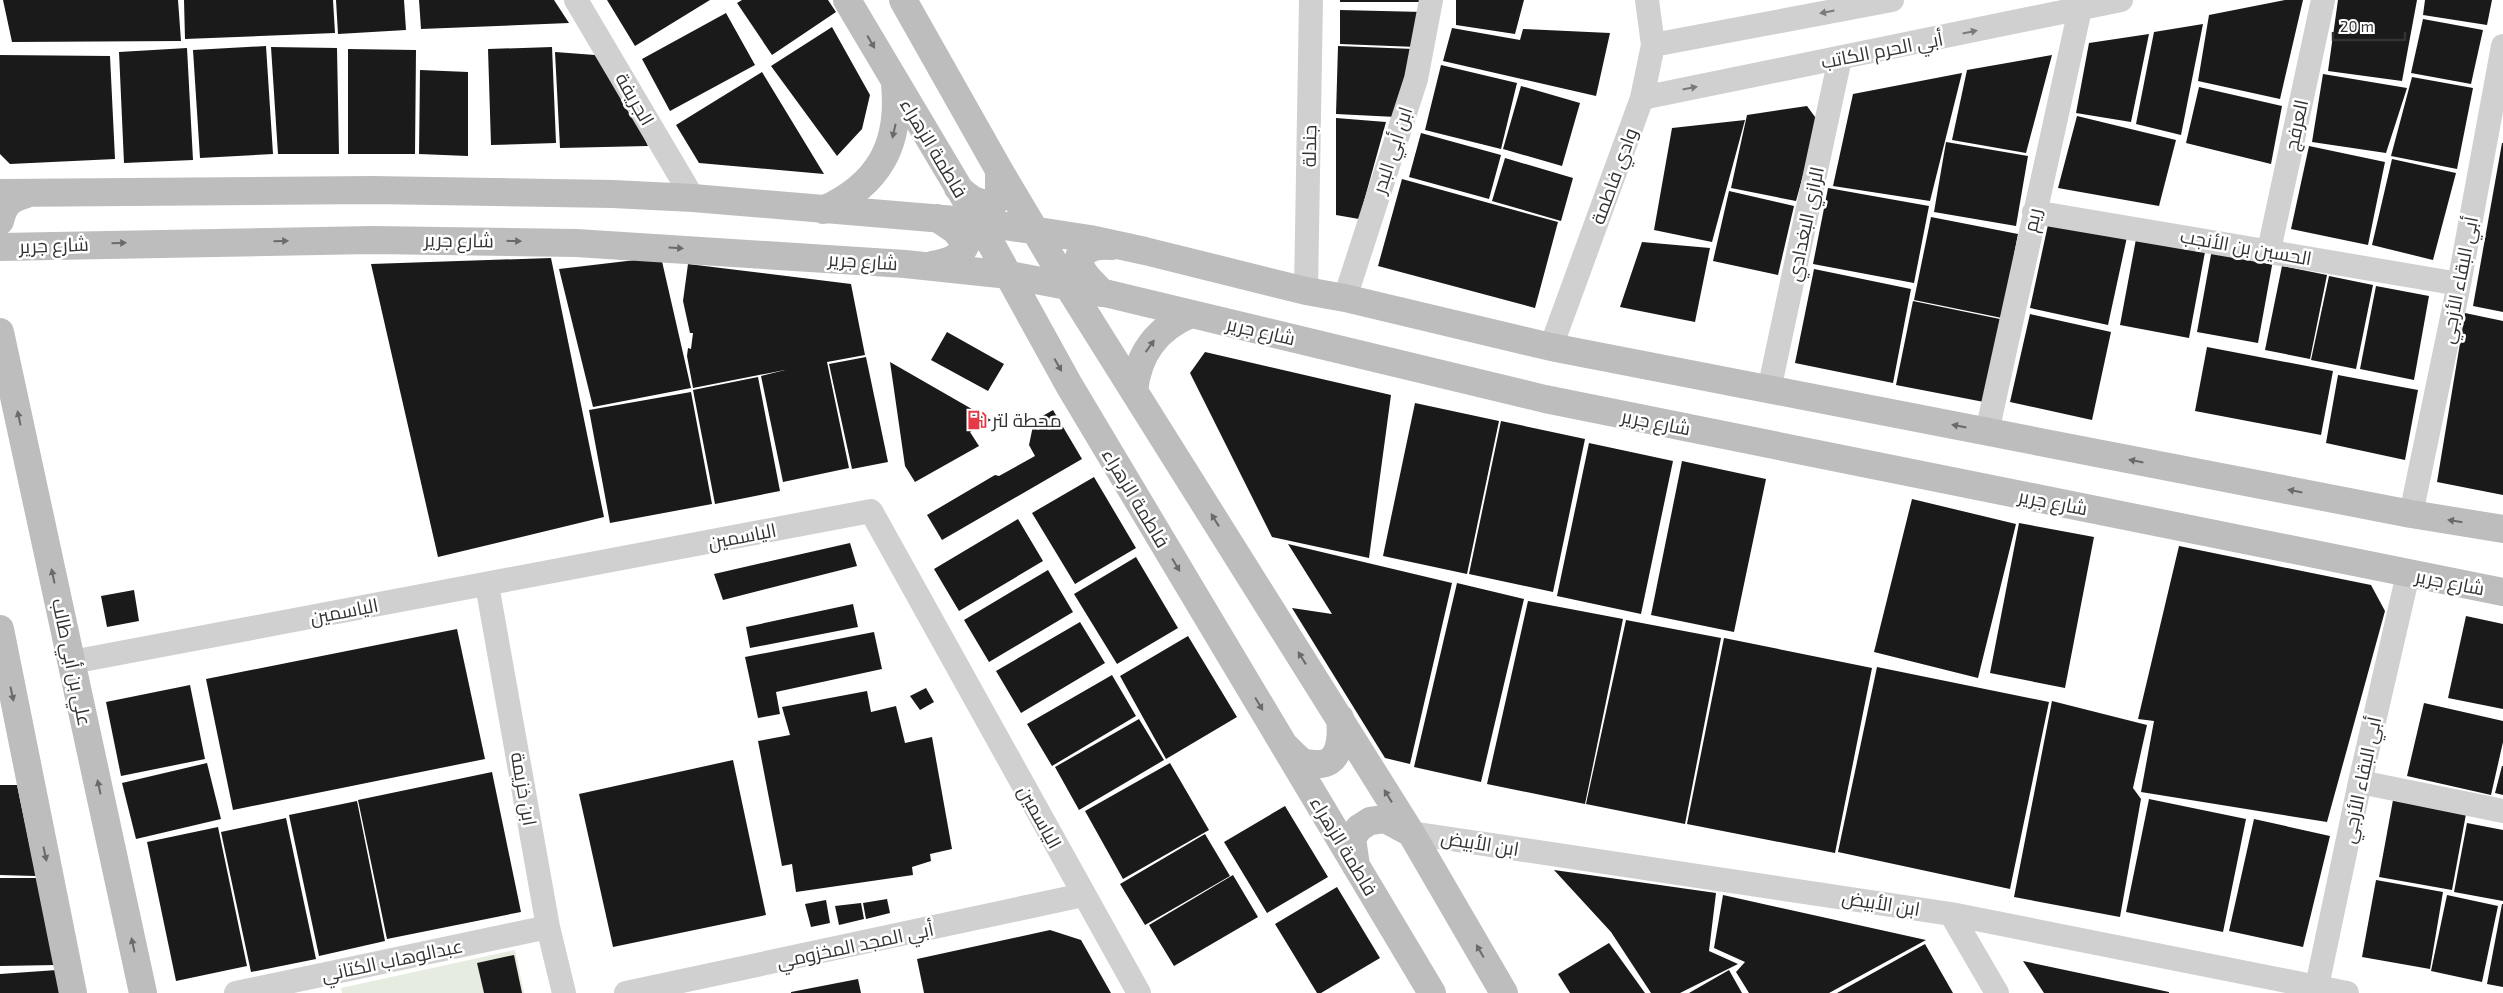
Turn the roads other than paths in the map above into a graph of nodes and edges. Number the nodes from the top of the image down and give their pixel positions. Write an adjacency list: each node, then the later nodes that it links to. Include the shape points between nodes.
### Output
1 (576, 0): 21 (street, الجريفة)
2 (847, 0): 14 (main road, فاطمة الزهراء, one-way to 14)
3 (903, 0): 17 (main road)
4 (1311, 0): 37 (street, جندلة)
5 (1431, 0): 39 (street, ابن أبي البدر, via 1416,79)
6 (1647, 0): 11 (street, وادي فاطمة)
7 (1892, 0): 11 (street, one-way to 11)
8 (2121, 0): 10 (street, أبي الحرم الكاتب)
9 (2323, 0): 32 (street, العرفج)
10 (2080, 9): 13 (street, أبي الحرم الكاتب, one-way to 10); 23 (street, ريم)
11 (1653, 45): 15 (street, وادي فاطمة)
12 (2503, 46): 16 (street, أبي البقاء الأزجي)
13 (1840, 58): 15 (street, أبي الحرم الكاتب, one-way to 13); 45 (street, الرازي البغدادي)
14 (895, 83): 18 (main road, فاطمة الزهراء); 22 (main road, one-way to 22, via 896,121 888,150 877,170 862,187)
15 (1642, 98): 44 (street, وادي فاطمة)
16 (2495, 129): 35 (street, أبي البقاء الأزجي)
17 (999, 170): 18 (main road, via 999,195 995,202 983,204); 28 (main road)
18 (958, 188): 26 (main road, فاطمة الزهراء)
19 (37, 192): 20 (main road); 21 (main road, via 402,191); 25 (main road, via 14,198 3,208)
20 (0, 193)
21 (693, 198): 22 (main road)
22 (823, 210): 24 (main road)
23 (2034, 212): 32 (street, الحسين بن الأنجب); 47 (street, ريم)
24 (937, 218): 26 (main road); 33 (main road, via 955,230 966,244 960,255 951,261)
25 (0, 221)
26 (979, 222): 28 (main road); 34 (main road, فاطمة الزهراء)
27 (0, 228): 29 (main road, via 8,240)
28 (1035, 230): 31 (main road); 36 (main road)
29 (39, 245): 30 (main road, شارع جرير); 33 (main road, شارع جرير, one-way to 33, via 508,241 644,246)
30 (0, 247)
31 (1126, 247): 37 (main road); 38 (main road, via 1098,245 1088,248 1079,257 1084,273)
32 (2269, 250): 35 (street, الحسين بن الأنجب)
33 (928, 266): 34 (main road, شارع جرير)
34 (1009, 275): 36 (main road, شارع جرير); 42 (main road, فاطمة الزهراء)
35 (2459, 284): 48 (street, أبي البقاء الأزجي)
36 (1068, 286): 38 (main road, شارع جرير); 40 (main road)
37 (1306, 291): 39 (main road)
38 (1102, 292): 41 (main road, شارع جرير)
39 (1345, 298): 44 (main road)
40 (1086, 314): 42 (main road, via 1067,295 1057,291 1045,292 1039,308); 46 (main road)
41 (1191, 314): 46 (main road, one-way to 41, via 1136,374 1150,344 1175,321); 50 (main road, شارع جرير, via 1545,399)
42 (1040, 331): 57 (main road, فاطمة الزهراء, one-way to 57)
43 (0, 332): 55 (main road, علي بن أبي طالب, one-way to 43)
44 (1551, 347): 45 (main road)
45 (1769, 390): 47 (main road, one-way to 45)
46 (1134, 391): 56 (main road, one-way to 46)
47 (1986, 432): 48 (main road, one-way to 47)
48 (2411, 514): 49 (main road, one-way to 48)
49 (2503, 528)
50 (2408, 574): 52 (main road, شارع جرير); 58 (street, أبي البقاء الأزجي)
51 (487, 585): 55 (street, الياسمين); 62 (street, الياسمين, via 871,511); 64 (street, ابن خزيمة)
52 (2503, 592)
53 (0, 629): 54 (main road)
54 (3, 662): 66 (main road, one-way to 66)
55 (72, 662): 67 (main road, علي بن أبي طالب, one-way to 55)
56 (1340, 718): 57 (main road, via 1342,734 1337,754 1330,762 1304,763); 60 (main road, one-way to 56)
57 (1282, 743): 61 (main road, فاطمة الزهراء)
58 (2360, 782): 59 (street); 65 (street, أبي البقاء الأزجي)
59 (2503, 811)
60 (1411, 833): 61 (main road, via 1385,819 1370,821 1359,828 1352,838); 63 (street, ابن الأبيض); 73 (main road, one-way to 60)
61 (1357, 869): 72 (main road, فاطمة الزهراء)
62 (1083, 895): 70 (street, أبي المجد المخزومي); 71 (street, الياسمين)
63 (1951, 914): 65 (street, ابن الأبيض); 74 (street)
64 (548, 927): 68 (street, عبدالوهاب الكتاني); 69 (street, ابن خزيمة)
65 (2317, 986): 75 (street, ابن الأبيض)
66 (73, 993)
67 (143, 993)
68 (236, 993)
69 (564, 993)
70 (626, 993)
71 (1139, 993)
72 (1432, 993)
73 (1504, 993)
74 (1997, 993)
75 (2347, 993)

